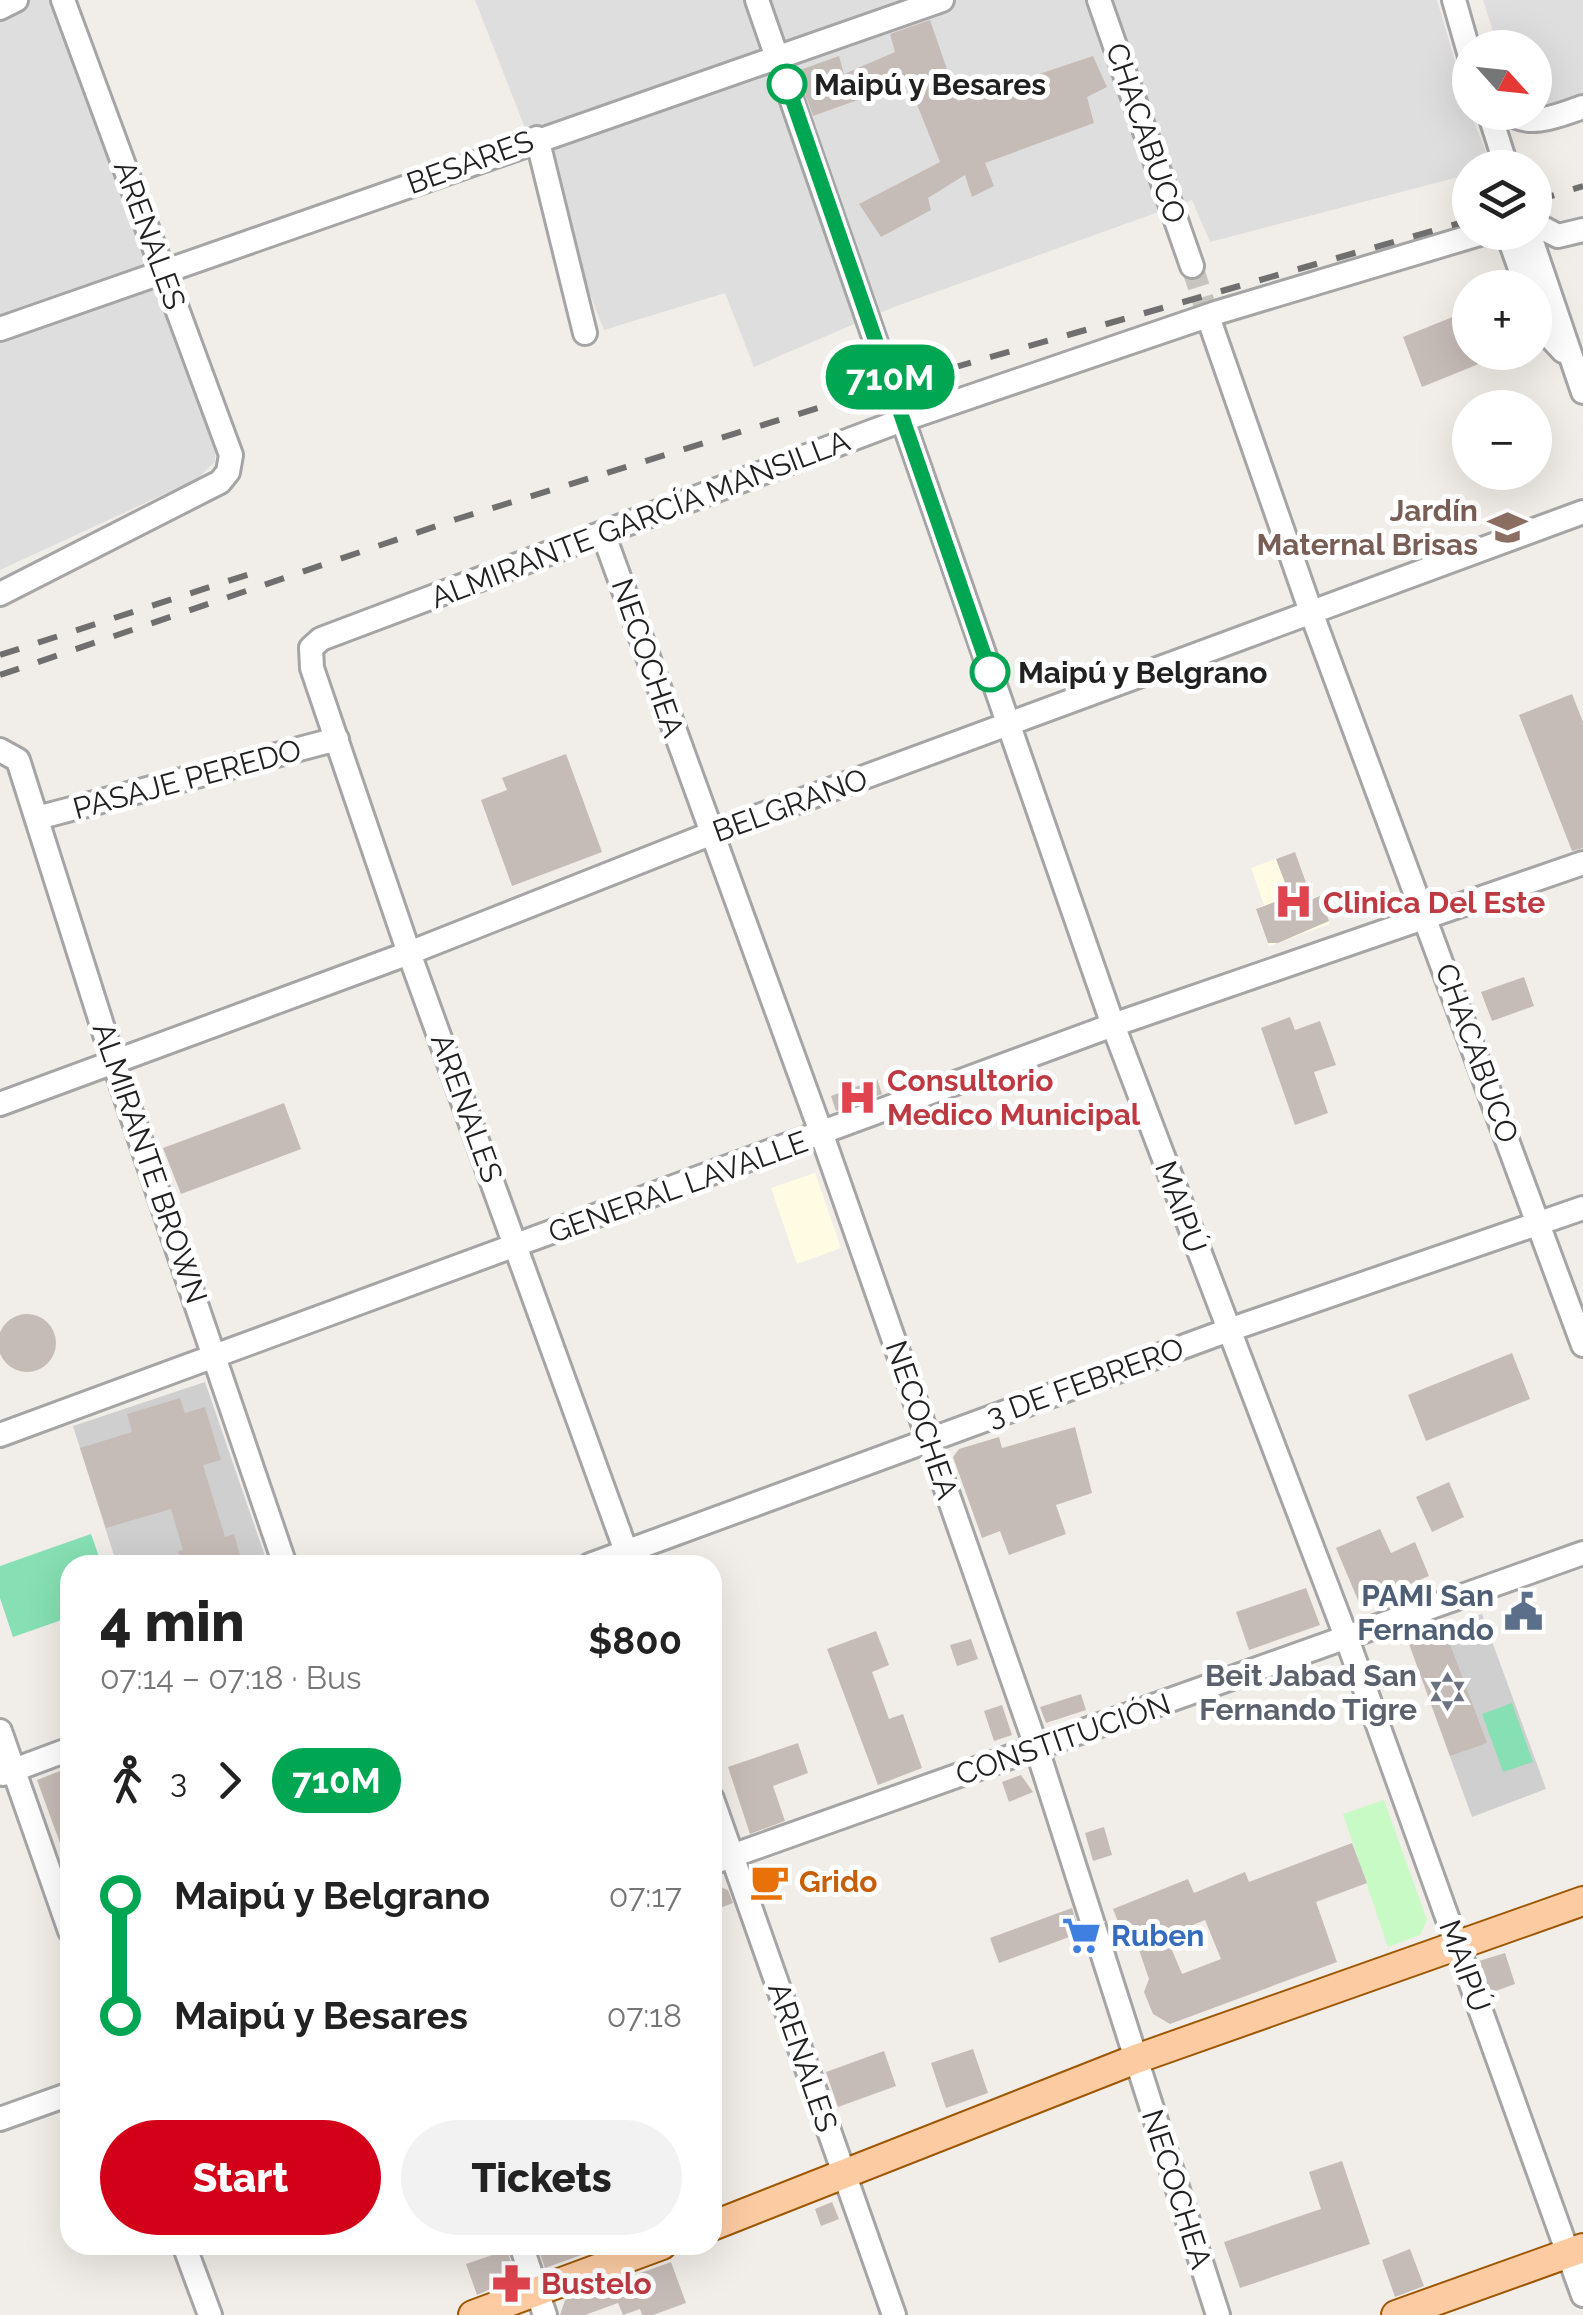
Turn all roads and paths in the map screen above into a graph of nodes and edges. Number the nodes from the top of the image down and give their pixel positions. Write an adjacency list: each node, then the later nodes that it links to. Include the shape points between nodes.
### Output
1 (16, 0): 7 (street)
2 (62, 0): 18 (street, ARENALES)
3 (757, 0): 9 (street, MAIPÚ)
4 (942, 0): 9 (street, BESARES)
5 (1100, 0): 17 (street, CHACABUCO)
6 (1454, 0): 8 (street)
7 (0, 8)
8 (1465, 30)
9 (778, 58): 12 (street, BESARES); 25 (street, MAIPÚ)
10 (1583, 107): 11 (street)
11 (1552, 118)
12 (537, 138): 18 (street, BESARES); 21 (street)
13 (1583, 230): 14 (street)
14 (1552, 234)
15 (1452, 243): 19 (street, ALMIRANTE GARCÍA MANSILLA)
16 (1545, 250): 23 (street, via 1573,316)
17 (1192, 266)
18 (164, 272): 20 (street, BESARES); 28 (street, ARENALES, via 230,455 228,472 220,482)
19 (1216, 320): 25 (street, ALMIRANTE GARCÍA MANSILLA); 29 (street, CHACABUCO, via 1259,424 1265,480)
20 (0, 329)
21 (585, 333)
22 (1552, 339): 23 (street)
23 (1572, 361): 24 (street)
24 (1583, 392)
25 (905, 419): 27 (street, ALMIRANTE GARCÍA MANSILLA); 31 (street, MAIPÚ)
26 (1583, 512): 29 (street, BELGRANO)
27 (604, 533): 30 (street, ALMIRANTE GARCÍA MANSILLA); 35 (street, NECOCHEA)
28 (0, 594)
29 (1311, 612): 31 (street, BELGRANO); 37 (street, CHACABUCO)
30 (311, 648): 32 (street, ARENALES)
31 (1008, 725): 35 (street, BELGRANO); 39 (street, MAIPÚ)
32 (337, 739): 34 (street, PASAJE PEREDO); 38 (street, ARENALES)
33 (9, 755): 34 (street, ALMIRANTE BROWN)
34 (37, 818): 40 (street, ALMIRANTE BROWN)
35 (710, 834): 38 (street, BELGRANO); 42 (street, NECOCHEA)
36 (1583, 863): 37 (street, GENERAL LAVALLE)
37 (1428, 920): 39 (street, GENERAL LAVALLE); 44 (street, CHACABUCO)
38 (409, 954): 40 (street, BELGRANO); 45 (street, ARENALES)
39 (1113, 1025): 42 (street, GENERAL LAVALLE); 46 (street, MAIPÚ)
40 (114, 1063): 41 (street, BELGRANO); 48 (street, ALMIRANTE BROWN)
41 (0, 1104)
42 (822, 1136): 45 (street, GENERAL LAVALLE); 50 (street, NECOCHEA)
43 (1583, 1208): 44 (street, 3 DE FEBRERO)
44 (1538, 1224): 46 (street, 3 DE FEBRERO); 47 (street, CHACABUCO)
45 (518, 1245): 48 (street, GENERAL LAVALLE); 53 (street, ARENALES)
46 (1226, 1331): 50 (street, 3 DE FEBRERO); 55 (street, MAIPÚ)
47 (1583, 1345)
48 (216, 1358): 49 (street, GENERAL LAVALLE); 52 (street, ALMIRANTE BROWN)
49 (0, 1435)
50 (928, 1439): 54 (street, 3 DE FEBRERO); 57 (street, NECOCHEA)
51 (1583, 1553): 55 (street, CONSTITUCIÓN)
52 (282, 1555)
53 (627, 1555)
54 (638, 1555)
55 (1347, 1639): 57 (street, CONSTITUCIÓN); 63 (street, MAIPÚ)
56 (0, 1731): 59 (street)
57 (1037, 1749): 60 (street, CONSTITUCIÓN); 64 (street, NECOCHEA)
58 (60, 1753): 59 (street)
59 (7, 1772): 62 (street)
60 (722, 1859): 67 (street, ARENALES)
61 (1583, 1901): 63 (main road)
62 (60, 1906)
63 (1458, 1946): 64 (main road); 69 (street, MAIPÚ)
64 (1136, 2058): 67 (main road); 78 (street, NECOCHEA)
65 (60, 2098): 66 (street)
66 (0, 2120)
67 (844, 2176): 68 (main road); 77 (street, ARENALES)
68 (722, 2222)
69 (1576, 2251): 73 (street, MAIPÚ); 79 (main road)
70 (188, 2255): 75 (street)
71 (524, 2255): 74 (street)
72 (641, 2255): 74 (main road)
73 (1583, 2295)
74 (541, 2304): 76 (main road)
75 (210, 2315)
76 (474, 2315)
77 (894, 2315)
78 (1218, 2315)
79 (1396, 2315)

